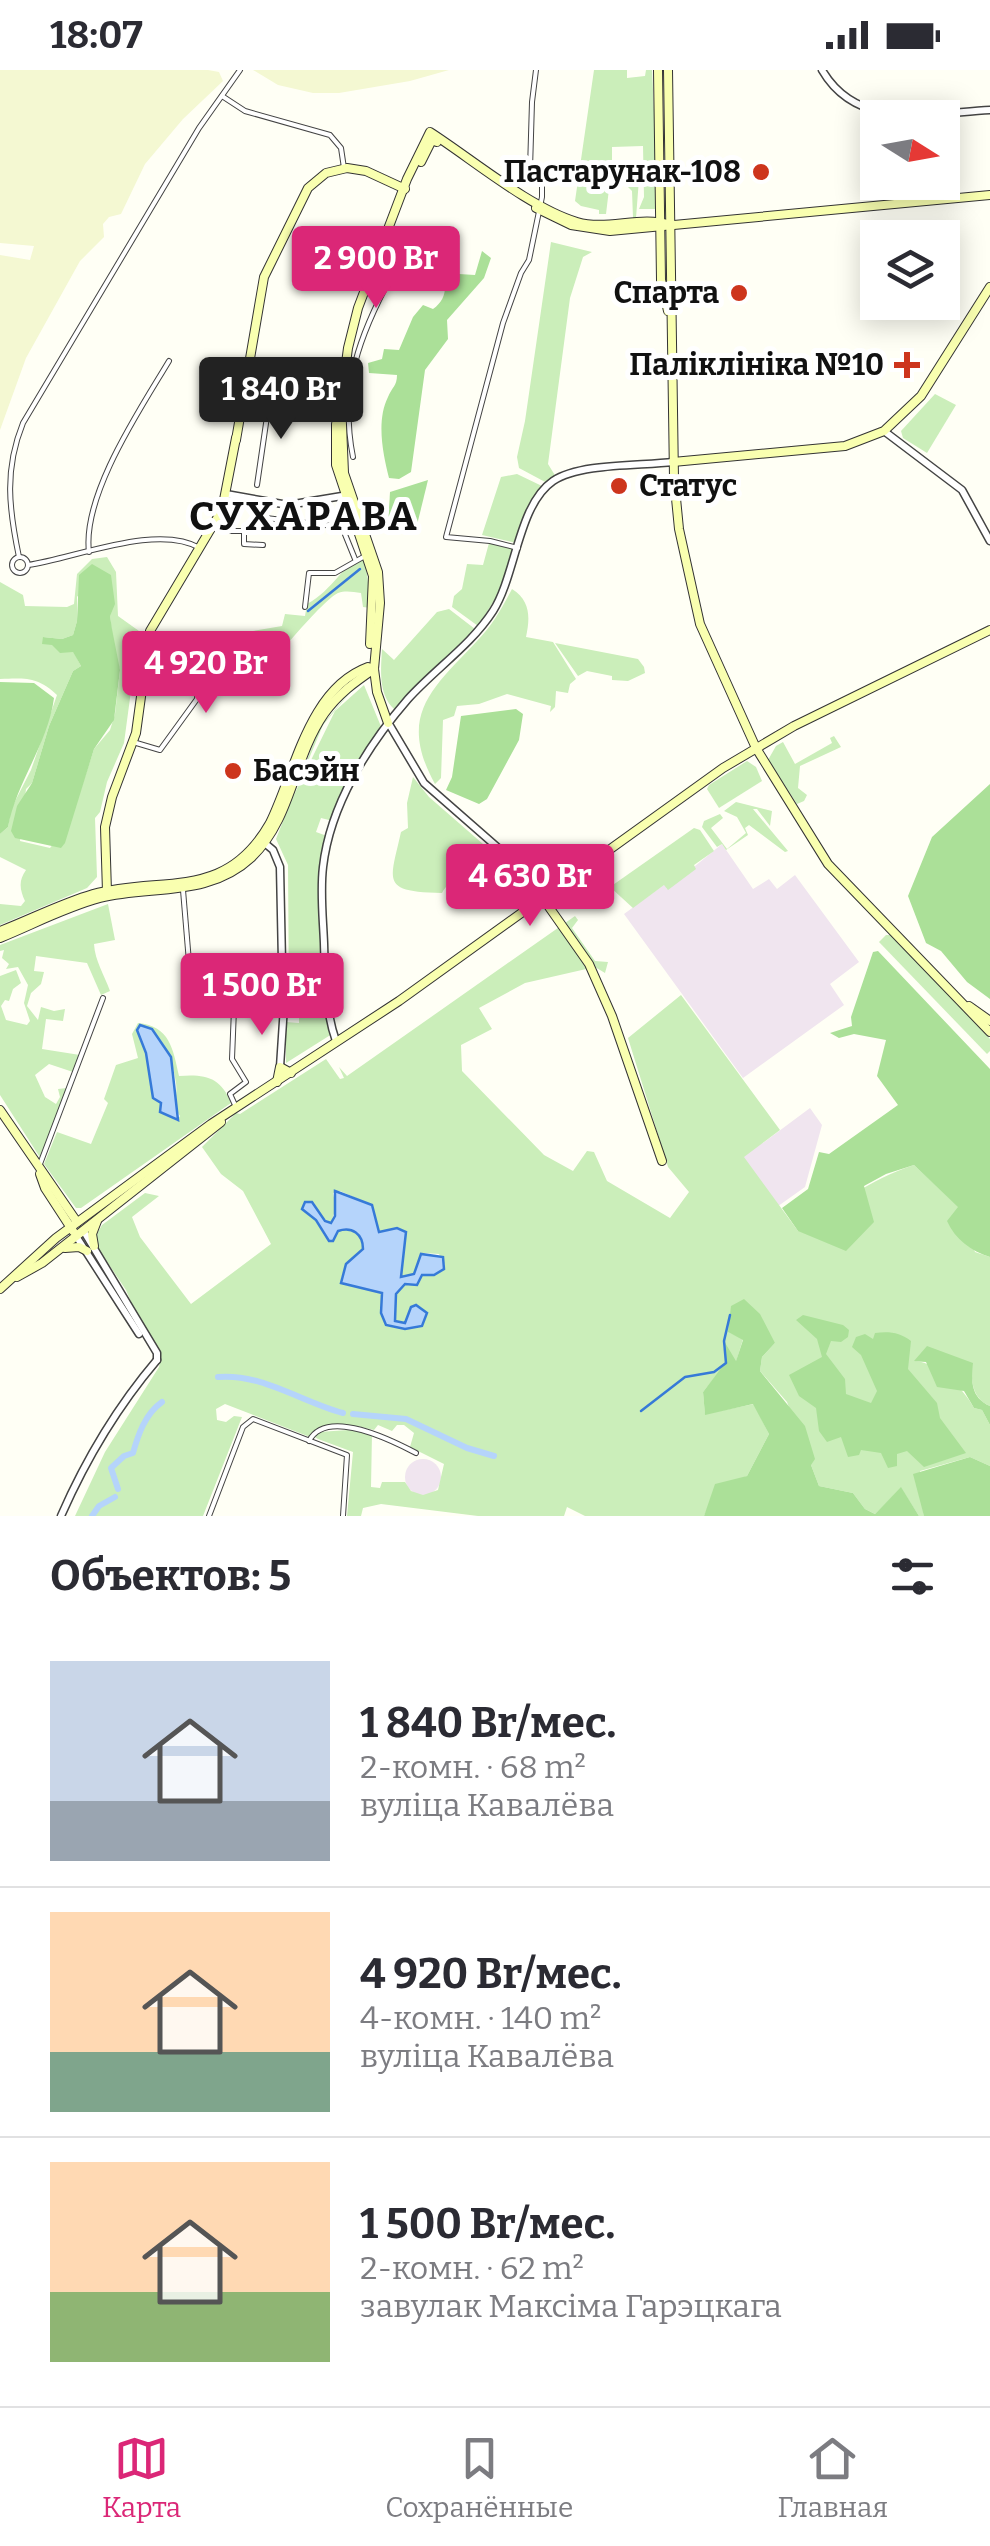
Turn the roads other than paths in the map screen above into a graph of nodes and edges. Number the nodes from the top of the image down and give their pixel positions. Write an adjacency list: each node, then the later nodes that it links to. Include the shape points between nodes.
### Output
1 (240, 70): 6 (street)
2 (536, 70): 11 (street, via 530,169 543,189)
3 (658, 70): 12 (main road)
4 (668, 70): 12 (main road)
5 (822, 70): 7 (street, via 845,96 885,115)
6 (222, 96): 8 (street, via 245,111 330,135 341,148); 37 (street, via 23,423 8,476)
7 (990, 110)
8 (344, 168): 9 (main road); 20 (main road, via 308,188 268,268)
9 (405, 189): 11 (main road, via 430,138); 13 (main road)
10 (990, 195): 12 (main road)
11 (540, 208): 12 (main road, via 571,225); 34 (street, via 446,537)
12 (664, 225): 25 (main road)
13 (382, 247): 14 (street); 22 (main road, via 351,330)
14 (392, 252): 15 (street, via 404,250 409,238); 18 (street)
15 (441, 253)
16 (392, 275): 18 (street)
17 (990, 286): 23 (main road, via 921,396)
18 (378, 302): 22 (street, via 360,339)
19 (169, 361): 35 (street, via 117,446)
20 (246, 389): 21 (main road); 27 (main road)
21 (270, 393): 22 (main road); 26 (street)
22 (345, 405): 24 (street); 28 (main road, via 341,450)
23 (884, 431): 25 (main road, via 845,446); 31 (street, via 962,490)
24 (352, 457)
25 (673, 462): 34 (street, via 584,470 554,481 533,504); 50 (main road, via 679,529 700,624)
26 (257, 485)
27 (226, 494): 28 (street, via 288,506); 30 (main road)
28 (348, 495): 36 (main road); 42 (main road, via 380,581)
29 (266, 518): 38 (street, via 342,527)
30 (214, 526): 32 (street, via 244,531 244,544); 33 (main road)
31 (990, 540)
32 (263, 546)
33 (200, 548): 35 (street, via 183,541 129,540); 49 (main road, via 150,632)
34 (519, 548): 45 (street, via 487,619)
35 (89, 552): 39 (street)
36 (368, 555): 38 (street); 42 (main road, via 374,591)
37 (20, 557): 39 (street); 39 (street, via 12,564 17,572)
38 (355, 559): 40 (street, via 337,573 309,573)
39 (28, 564)
40 (305, 607)
41 (990, 630): 50 (main road)
42 (370, 673): 44 (main road); 46 (main road); 53 (main road, via 355,680 320,721); 53 (main road, via 340,687 315,718)
43 (199, 677): 49 (street, via 197,699 158,750)
44 (384, 711): 45 (main road); 46 (main road)
45 (396, 713): 46 (street)
46 (388, 723): 47 (street); 48 (street)
47 (381, 733): 48 (street); 64 (street, via 354,776 325,854 324,970)
48 (395, 736): 56 (street, via 434,794 520,868)
49 (134, 742): 55 (main road, via 105,827)
50 (756, 748): 51 (main road); 52 (main road)
51 (746, 754): 52 (main road); 56 (main road)
52 (762, 760): 60 (main road, via 828,864)
53 (262, 841): 54 (main road, via 226,875); 55 (main road, via 208,878); 65 (street, via 279,860 286,989)
54 (183, 890): 55 (main road); 58 (street)
55 (108, 894): 57 (main road)
56 (542, 897): 64 (main road); 70 (main road, via 589,964)
57 (0, 934)
58 (191, 986)
59 (103, 998): 71 (street)
60 (962, 1000): 62 (main road); 63 (main road)
61 (234, 1009): 69 (street, via 232,1059 246,1082 230,1094)
62 (990, 1020)
63 (990, 1032)
64 (336, 1041): 66 (main road)
65 (280, 1068): 66 (main road); 67 (main road)
66 (291, 1072): 67 (main road)
67 (277, 1082): 69 (main road)
68 (0, 1110): 71 (main road)
69 (234, 1110): 73 (main road)
70 (662, 1161)
71 (37, 1168): 72 (main road)
72 (63, 1209): 73 (main road); 74 (main road); 75 (main road)
73 (101, 1210): 74 (main road); 76 (main road)
74 (76, 1228): 75 (main road); 76 (street); 77 (main road)
75 (56, 1238): 78 (main road)
76 (90, 1249): 77 (main road); 81 (street, via 157,1360 115,1414)
77 (56, 1251): 78 (main road)
78 (0, 1292)
79 (309, 1441): 80 (street, via 322,1429 359,1428); 82 (street, via 252,1419 245,1424); 83 (street, via 348,1459)
80 (416, 1452)
81 (61, 1516)
82 (209, 1516)
83 (343, 1516)

